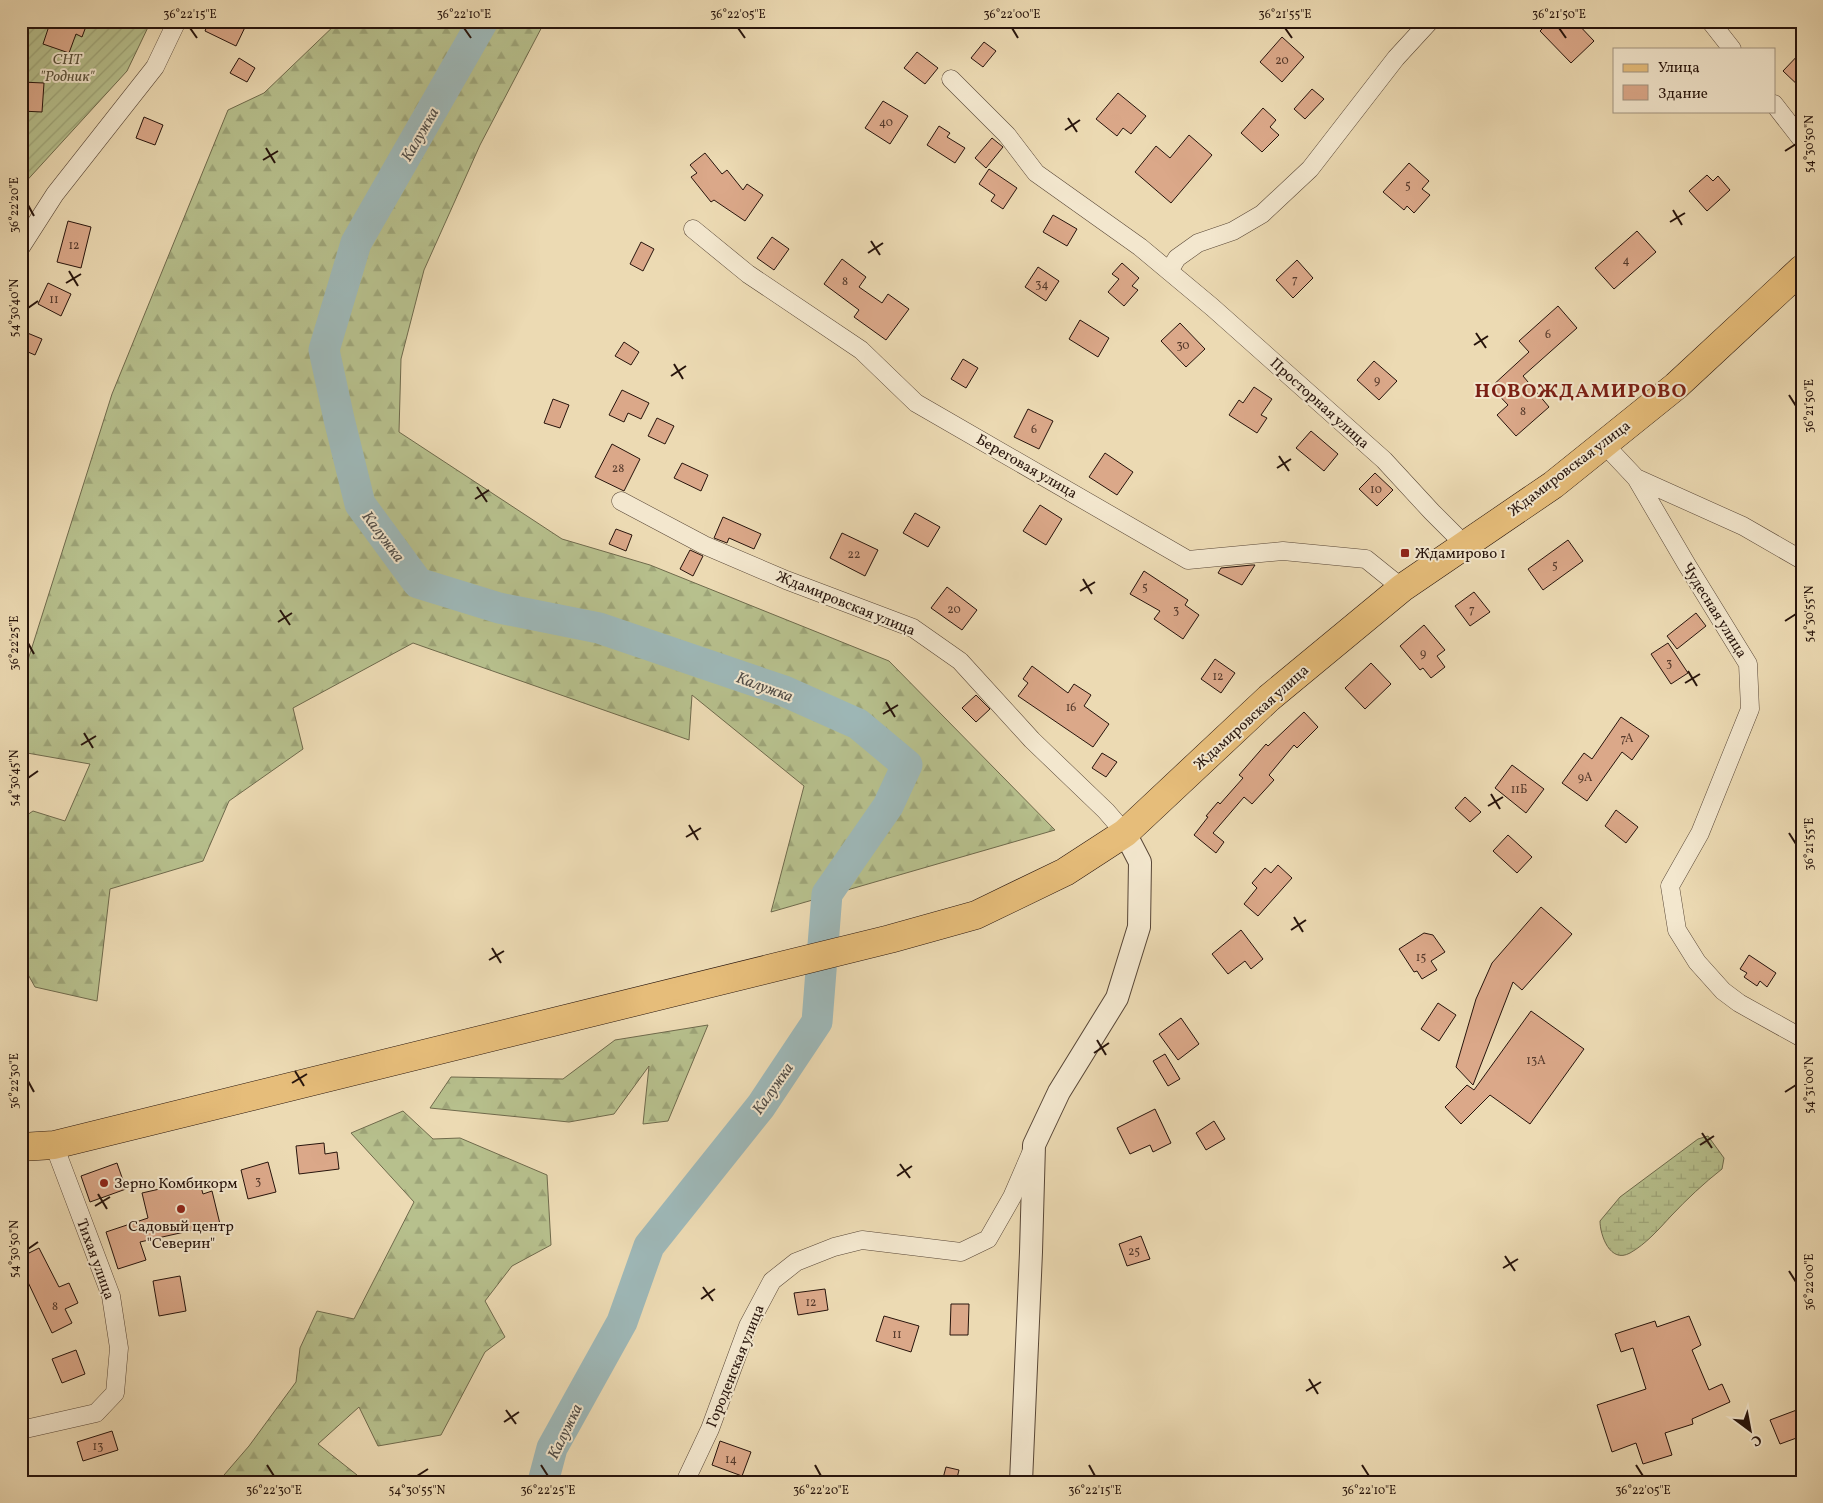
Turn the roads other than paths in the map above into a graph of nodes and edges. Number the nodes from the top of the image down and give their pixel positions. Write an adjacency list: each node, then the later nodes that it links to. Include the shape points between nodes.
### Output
1 (177, 21): 9 (street, via 154,67 55,194)
2 (1430, 21): 11 (street, via 1396,58 1310,168 1262,214 1233,231 1198,243 1177,258)
3 (1710, 21): 4 (street)
4 (1731, 48)
5 (951, 79): 11 (street, Просторная улица, via 1007,135 1036,173 1140,246)
6 (1776, 107): 7 (street)
7 (1802, 140)
8 (693, 229): 17 (street, Береговая улица, via 748,274 861,350 916,403 1188,560 1284,551 1366,559)
9 (21, 247)
10 (1802, 269): 12 (main road, Ждамировская улица, via 1676,386)
11 (1169, 271): 15 (street, Просторная улица, via 1384,460)
12 (1604, 444): 13 (street); 15 (main road, Ждамировская улица, via 1553,485)
13 (1636, 478): 16 (street, via 1743,526); 19 (street, Чудесная улица, via 1748,664 1750,708 1700,833 1670,886 1677,930 1697,962 1723,990 1739,1003)
14 (621, 501): 18 (street, Ждамировская улица, via 704,545 913,628 960,661)
15 (1464, 544): 17 (main road, Ждамировская улица)
16 (1802, 560)
17 (1402, 588): 18 (main road, Ждамировская улица, via 1269,698)
18 (1124, 833): 20 (main road, Ждамировская улица, via 1065,872 976,915); 21 (street, Городенская улица, via 1140,862 1139,927 1117,998 1060,1092)
19 (1802, 1038)
20 (54, 1145): 22 (main road, Ждамировская улица); 23 (street, Тихая улица, via 111,1296 119,1348 115,1393 96,1413)
21 (1034, 1145): 24 (street, Городенская улица, via 1012,1197 988,1239 961,1252 862,1240 796,1262 772,1281 748,1326 710,1429); 25 (street, Городенская улица)
22 (21, 1147)
23 (21, 1430)
24 (685, 1482)
25 (1021, 1482)

